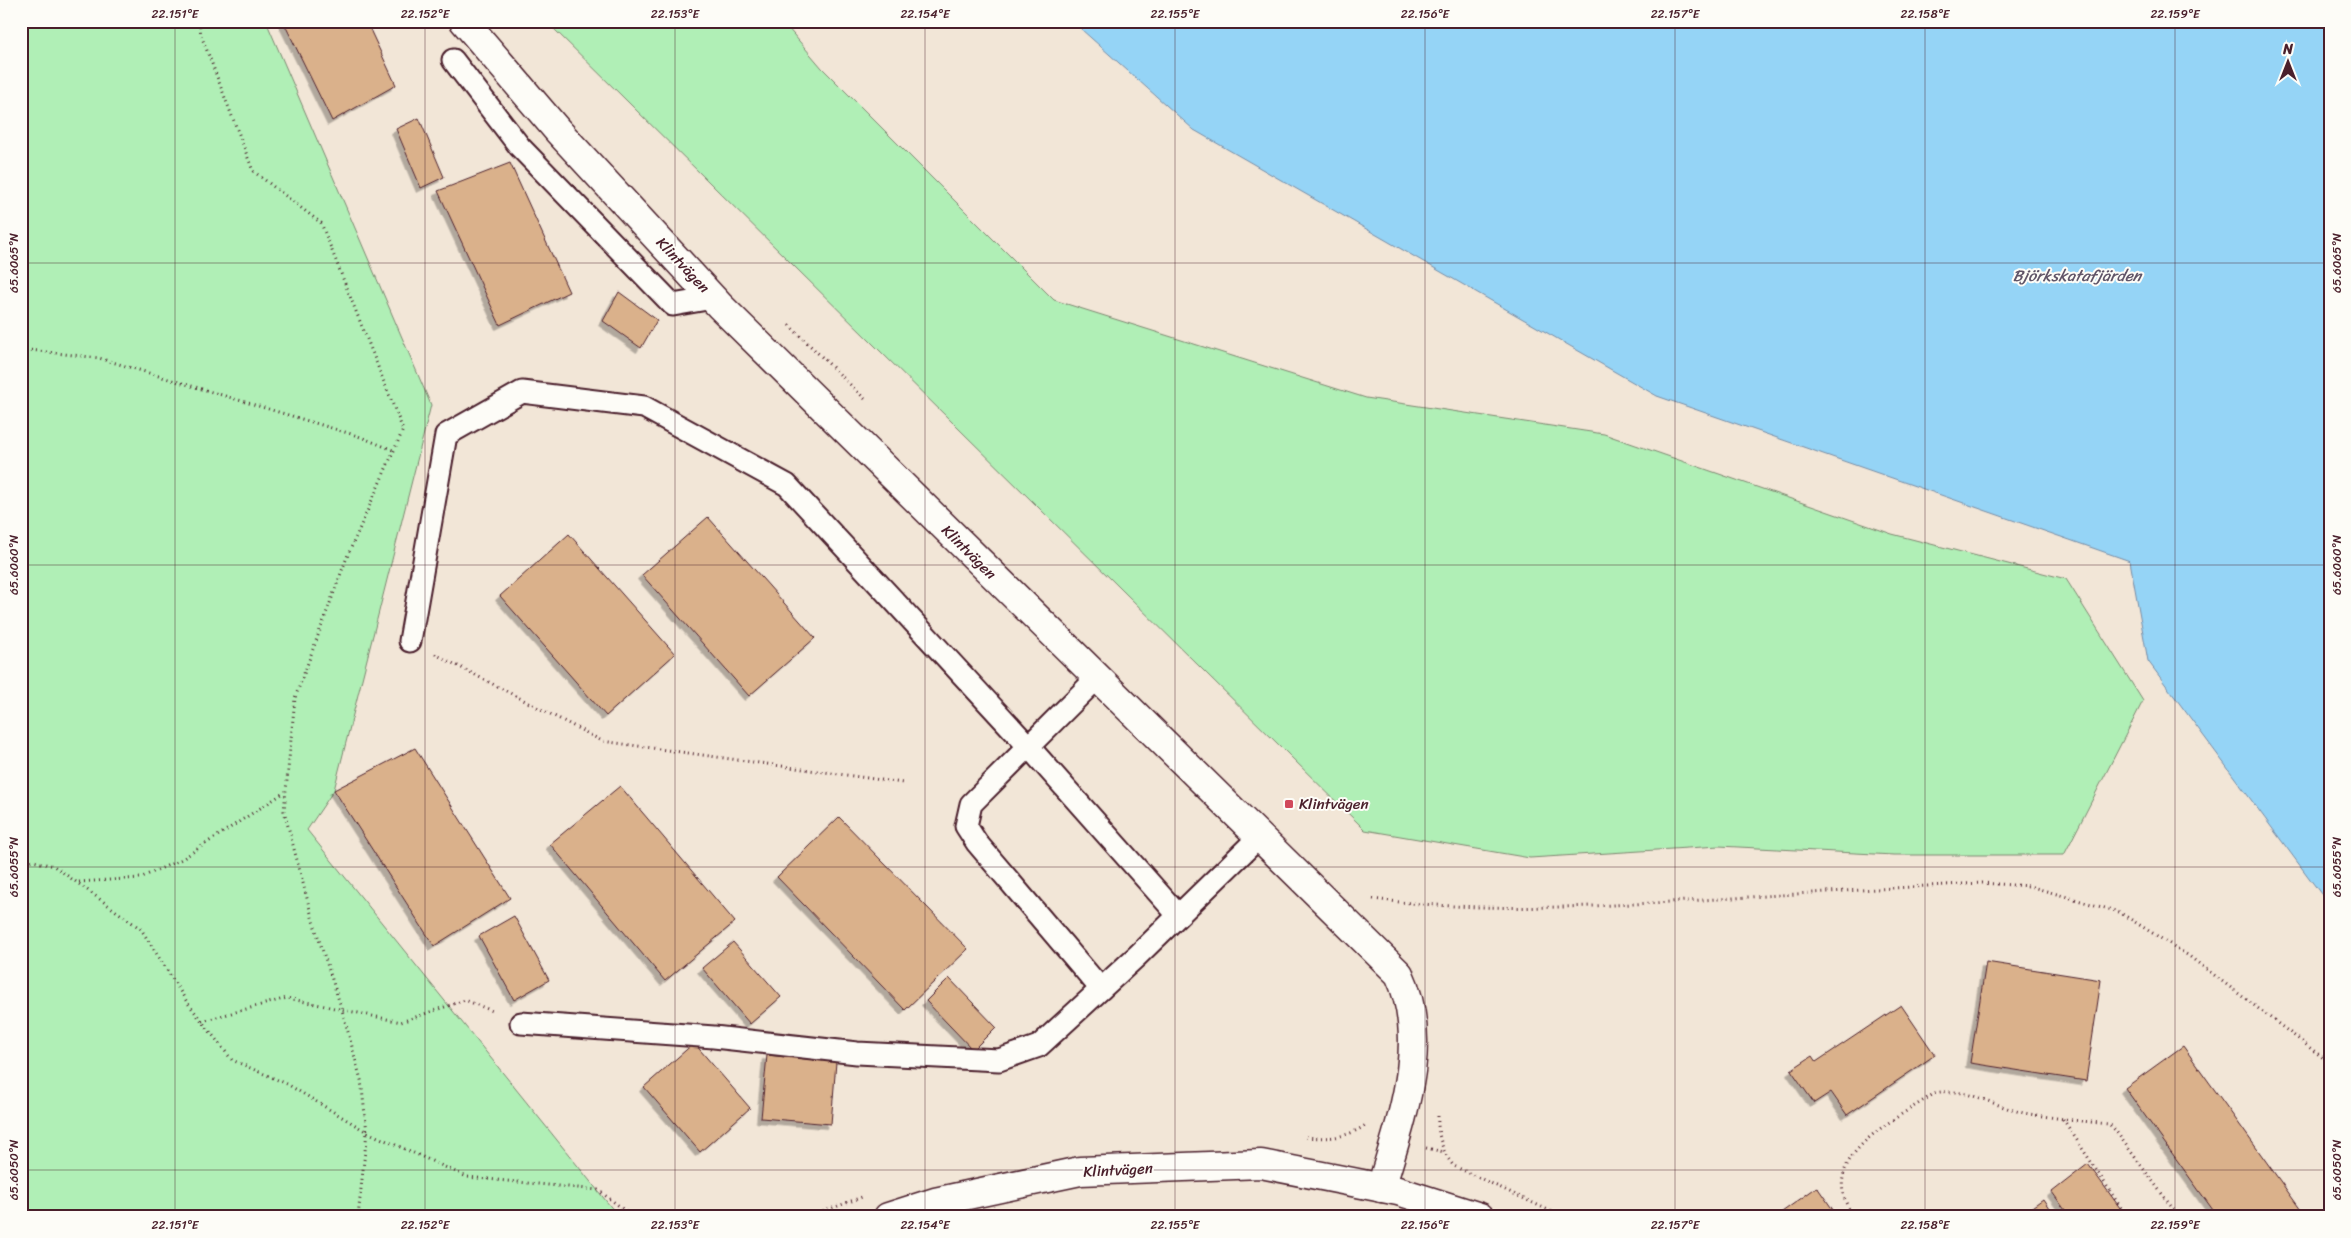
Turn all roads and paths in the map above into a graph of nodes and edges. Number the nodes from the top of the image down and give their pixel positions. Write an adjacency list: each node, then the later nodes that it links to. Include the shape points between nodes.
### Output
1 (198, 21): 6 (path, via 253,171 321,223 403,430)
2 (464, 21): 4 (street, Klintvägen, via 558,131)
3 (453, 60): 4 (lane, via 520,147 673,304)
4 (713, 298): 8 (street, Klintvägen)
5 (21, 349): 6 (path, via 99,358 358,436)
6 (393, 450): 11 (path, via 347,557 295,698)
7 (410, 641): 9 (lane, via 446,434 522,392 644,407 787,485); 10 (path, via 602,741)
8 (1097, 678): 9 (lane); 12 (street, Klintvägen)
9 (1029, 746): 16 (lane); 17 (lane, via 971,804 966,826)
10 (903, 783)
11 (286, 791): 14 (path, via 182,859 140,878); 18 (path, via 284,811 313,921)
12 (1259, 837): 16 (lane); 26 (street, Klintvägen, via 1399,974 1407,990 1414,1045 1406,1101)
13 (21, 858): 14 (path, via 54,866)
14 (77, 882): 19 (path, via 141,929)
15 (1373, 899): 21 (path, via 1424,906 1507,909 1982,882 2029,886 2119,912 2189,956)
16 (1178, 915): 17 (lane)
17 (1101, 989): 20 (lane, via 1039,1046 999,1060 857,1053 714,1037)
18 (342, 1010): 19 (path, via 287,998); 20 (path, via 401,1022 465,1000); 24 (path, via 361,1080)
19 (202, 1021): 24 (path, via 232,1060 287,1084)
20 (521, 1023)
21 (2330, 1063)
22 (1372, 1119): 25 (path, via 1343,1137)
23 (2063, 1119): 33 (path, via 2023,1112 1950,1091 1935,1093 1869,1138 1845,1164 1841,1192); 34 (path); 35 (path, via 2109,1124)
24 (367, 1132): 28 (path); 29 (path, via 467,1177 598,1190)
25 (1297, 1136)
26 (1381, 1188): 31 (street, Klintvägen, via 1261,1164 1080,1171 935,1202); 32 (street, Klintvägen)
27 (871, 1194): 30 (path)
28 (358, 1217)
29 (634, 1217)
30 (809, 1217)
31 (888, 1217)
32 (1480, 1217)
33 (1854, 1217)
34 (2127, 1217)
35 (2179, 1217)

